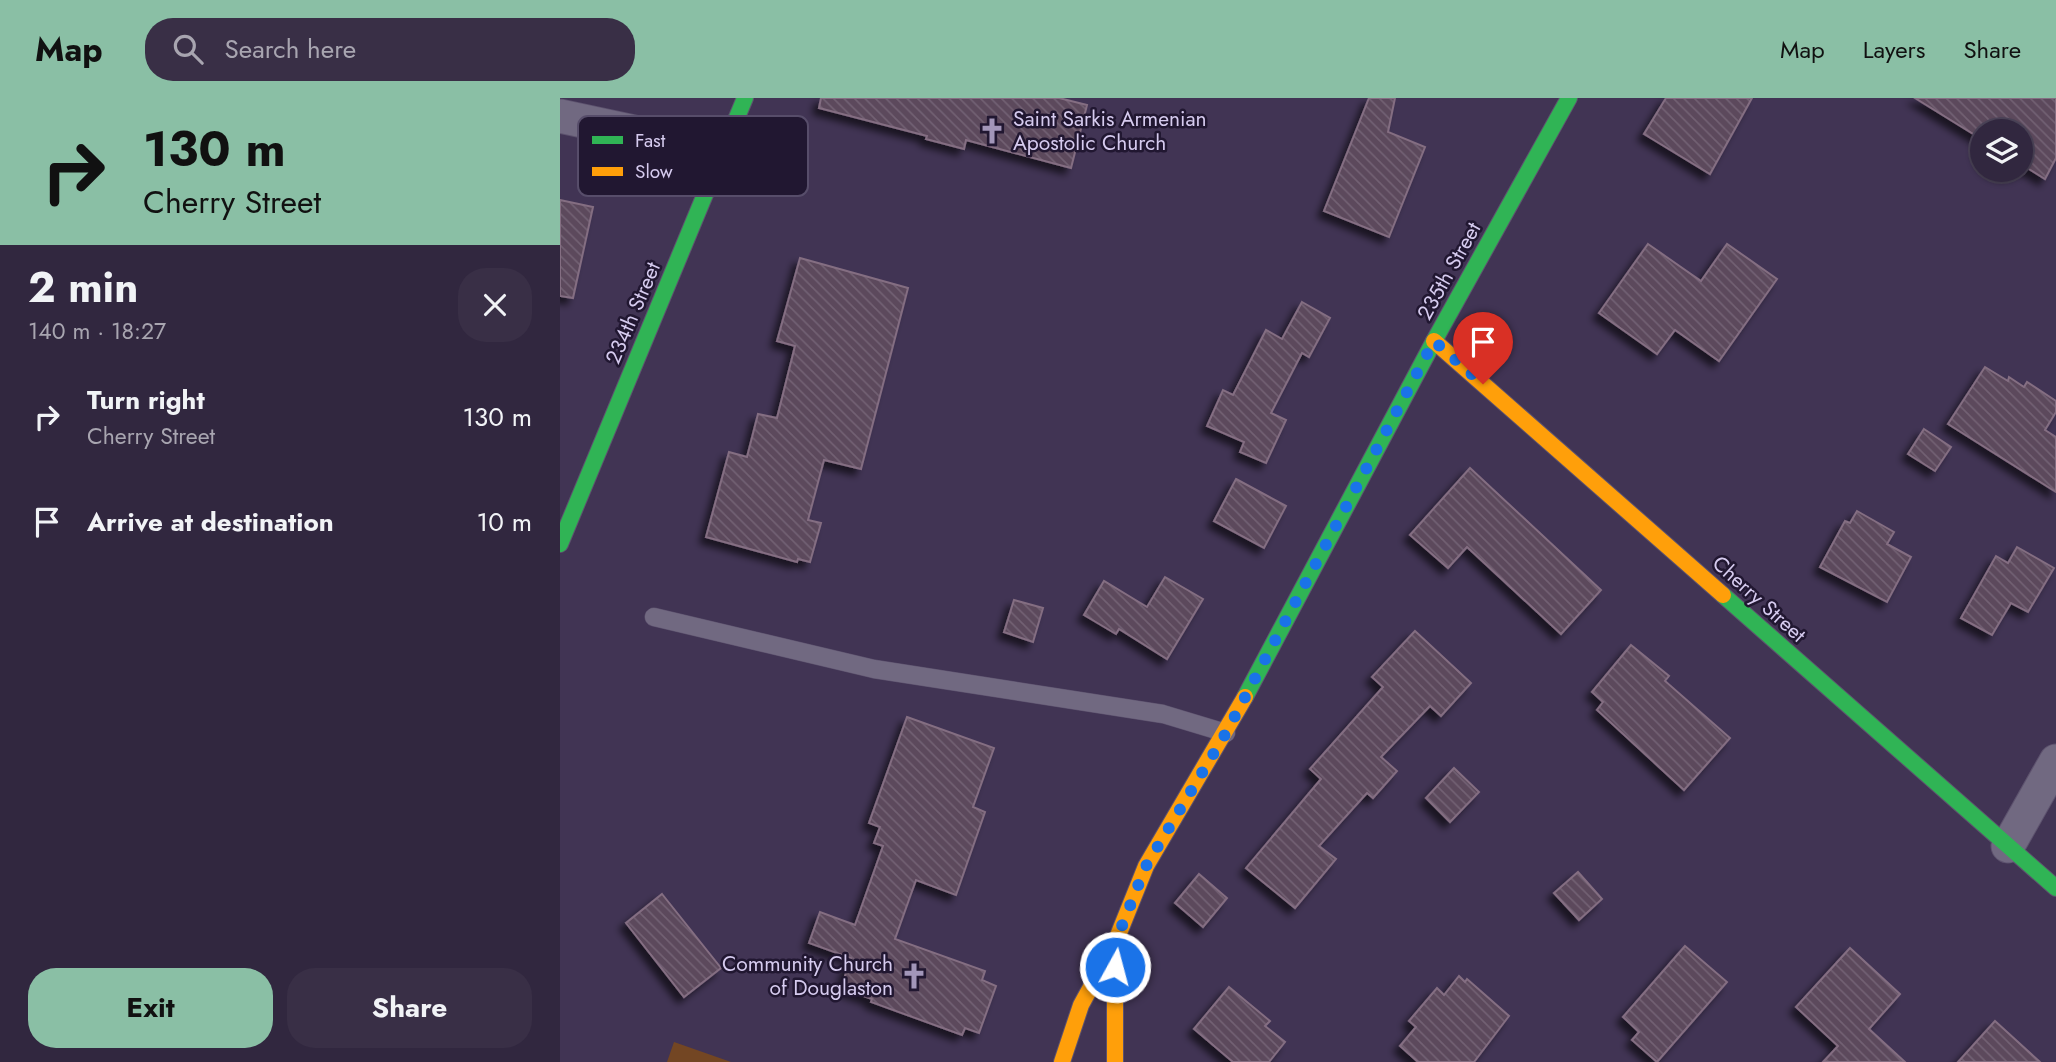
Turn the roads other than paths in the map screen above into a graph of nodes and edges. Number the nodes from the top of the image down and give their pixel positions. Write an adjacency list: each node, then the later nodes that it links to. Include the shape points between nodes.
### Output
1 (745, 98): 4 (street, 234th Street)
2 (1569, 98): 7 (street, 235th Street)
3 (560, 116): 5 (street)
4 (738, 116)
5 (578, 120)
6 (704, 196): 8 (street, 234th Street)
7 (1434, 341): 10 (street, 235th Street); 12 (street, Cherry Street)
8 (560, 544)
9 (654, 617): 10 (lane, via 874,669 1163,714)
10 (1226, 733): 14 (street, 235th Street, via 1146,866)
11 (2056, 761): 12 (street)
12 (2008, 846): 13 (street, Cherry Street)
13 (2056, 888)
14 (1115, 943): 15 (street, 235th Street, via 1082,1005); 16 (street)
15 (1062, 1062)
16 (1115, 1062)

